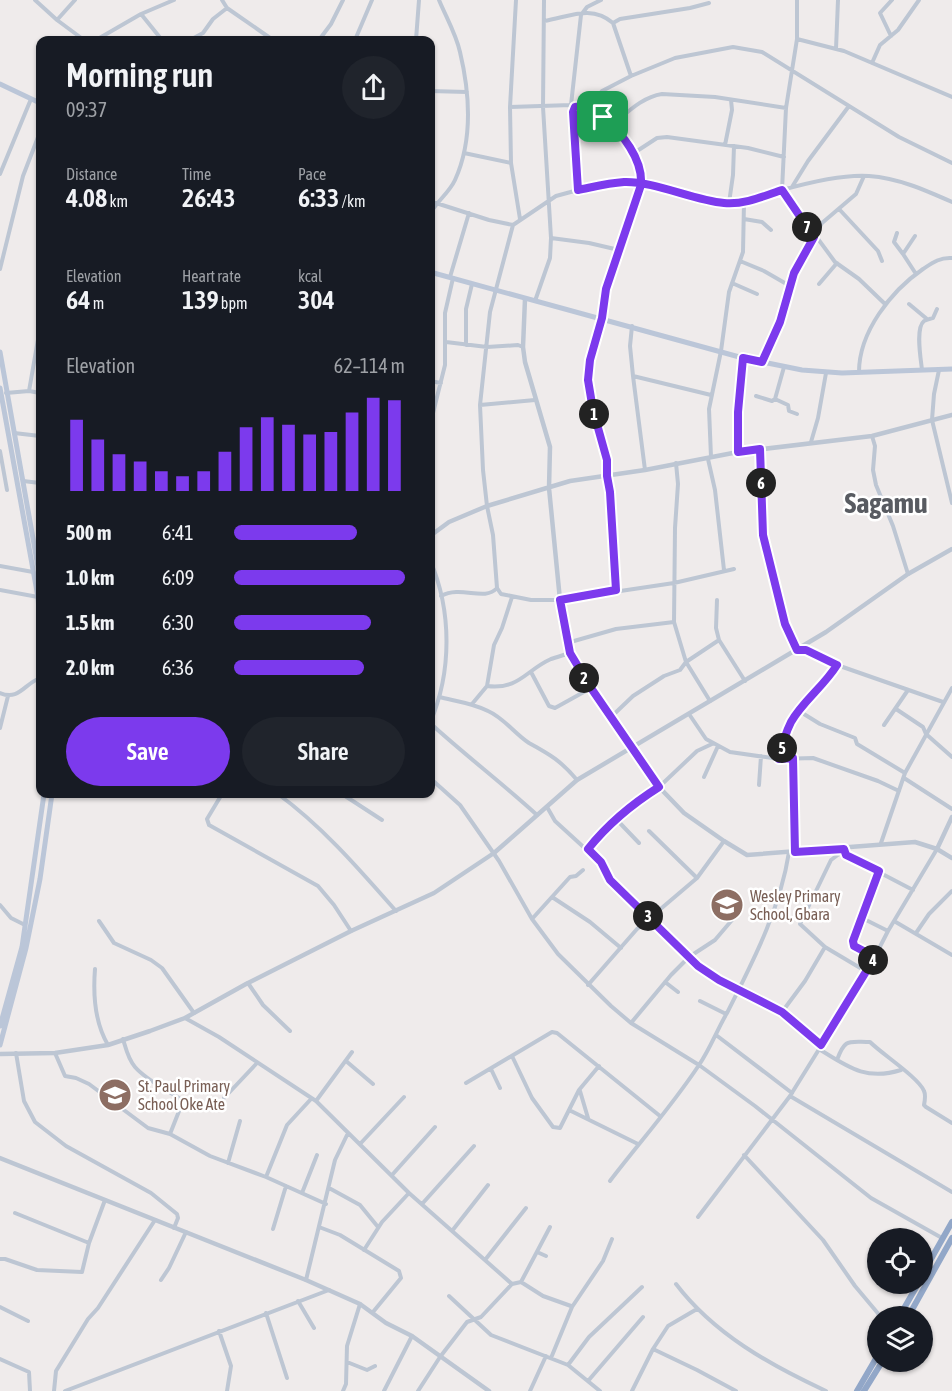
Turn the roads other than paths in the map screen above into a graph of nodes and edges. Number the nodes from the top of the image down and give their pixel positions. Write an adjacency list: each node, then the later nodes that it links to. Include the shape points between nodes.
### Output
1 (35, 0): 22 (street)
2 (75, 0): 22 (street)
3 (174, 0): 21 (street)
4 (222, 0): 19 (street)
5 (343, 0): 30 (street)
6 (372, 0): 31 (street)
7 (419, 0): 32 (street)
8 (439, 0): 41 (street, via 459,50)
9 (516, 0): 48 (street)
10 (544, 0): 23 (street)
11 (588, 0): 18 (street)
12 (601, 0): 18 (street)
13 (796, 0): 34 (street)
14 (838, 0): 35 (street)
15 (892, 0): 33 (street, via 880,13)
16 (919, 0): 33 (street)
17 (709, 3): 24 (street)
18 (587, 7): 20 (street)
19 (228, 8): 28 (street); 29 (street)
20 (583, 11): 23 (street); 24 (street); 46 (street)
21 (141, 14): 26 (street); 27 (street)
22 (57, 20): 25 (street)
23 (544, 21): 49 (street)
24 (613, 23): 38 (street)
25 (79, 36)
26 (103, 36)
27 (159, 36)
28 (196, 36)
29 (267, 36)
30 (322, 36)
31 (357, 36)
32 (416, 36)
33 (891, 36): 36 (street, via 880,45)
34 (797, 39): 35 (street); 37 (street)
35 (836, 49): 36 (street)
36 (872, 63): 42 (street)
37 (791, 70): 38 (street, via 762,52 734,46 675,58); 47 (street); 50 (street)
38 (631, 76): 51 (street, via 602,91)
39 (0, 84): 43 (main road)
40 (435, 91): 41 (street)
41 (467, 92): 56 (street, via 469,125)
42 (952, 97)
43 (31, 98): 44 (main road); 61 (street)
44 (36, 100)
45 (731, 100): 50 (street); 52 (street, via 654,95); 54 (street)
46 (573, 106): 49 (street); 51 (street); 65 (street)
47 (849, 106): 60 (street); 64 (street)
48 (510, 107): 49 (street); 59 (street)
49 (543, 107): 67 (street)
50 (786, 108): 58 (street)
51 (594, 111): 52 (street)
52 (612, 126): 57 (street)
53 (36, 142): 88 (street, via 23,176)
54 (725, 145): 55 (street); 57 (street, via 661,137)
55 (734, 146): 58 (street); 71 (street)
56 (464, 153): 59 (street); 70 (street, via 454,182)
57 (634, 153): 63 (street)
58 (784, 157): 66 (street)
59 (511, 163): 74 (street)
60 (952, 163)
61 (0, 174)
62 (864, 176): 64 (street); 69 (street, via 903,183); 72 (street, via 856,194)
63 (641, 185): 65 (street, via 625,182); 71 (street); 82 (street)
64 (792, 188): 66 (street)
65 (578, 190): 67 (street)
66 (782, 190): 68 (street); 80 (street)
67 (547, 201): 74 (street); 81 (street)
68 (744, 202): 71 (street); 75 (street)
69 (952, 202)
70 (436, 203): 73 (street)
71 (729, 203)
72 (839, 209): 80 (street, via 822,223); 86 (street, via 878,251)
73 (469, 213): 76 (street); 91 (street)
74 (520, 219): 76 (street)
75 (744, 219): 77 (street, via 762,222); 85 (street, via 745,241)
76 (513, 225): 96 (street)
77 (771, 230)
78 (897, 233): 83 (street, via 894,242)
79 (915, 236): 83 (street)
80 (814, 237): 87 (street); 95 (street)
81 (551, 238): 82 (street); 99 (street, via 550,258)
82 (619, 250): 103 (street, via 606,289)
83 (903, 254): 90 (street)
84 (952, 258): 90 (street, via 936,260)
85 (740, 261): 93 (street); 95 (street)
86 (882, 261)
87 (837, 263): 94 (street); 100 (street)
88 (0, 269)
89 (435, 273): 91 (main road)
90 (916, 274): 100 (street)
91 (452, 277): 92 (main road); 106 (street, via 445,313)
92 (472, 283): 96 (main road); 107 (street, via 466,309)
93 (732, 283): 97 (street); 111 (street)
94 (819, 284)
95 (790, 286): 114 (street, via 780,322)
96 (495, 289): 98 (main road); 108 (street)
97 (757, 294)
98 (525, 298): 99 (main road); 109 (street)
99 (535, 301): 103 (main road)
100 (885, 304): 119 (street, via 863,347)
101 (909, 304): 104 (street)
102 (937, 309): 104 (street, via 933,318)
103 (602, 318): 105 (main road); 147 (street, via 593,342 588,380 607,460)
104 (927, 319): 118 (street, via 920,329)
105 (632, 326): 111 (main road); 121 (street)
106 (446, 342): 107 (street); 123 (street)
107 (466, 345): 108 (street)
108 (487, 347): 109 (street); 131 (street)
109 (523, 347): 130 (street)
110 (36, 351): 124 (street)
111 (721, 351): 113 (main road); 127 (street)
112 (0, 352): 125 (main road)
113 (743, 358): 114 (main road); 142 (street)
114 (762, 362): 115 (main road)
115 (784, 367): 120 (main road); 129 (street)
116 (952, 369): 117 (main road)
117 (939, 370): 118 (main road); 135 (street)
118 (922, 371): 119 (main road)
119 (859, 372): 120 (main road)
120 (826, 373): 139 (street)
121 (633, 376): 127 (street); 146 (street)
122 (435, 382): 123 (street)
123 (441, 383): 132 (street)
124 (29, 391): 125 (street); 126 (street)
125 (2, 392): 136 (main road); 160 (main road)
126 (36, 392)
127 (711, 395): 143 (street)
128 (756, 396): 129 (street)
129 (775, 399): 133 (street)
130 (535, 400): 131 (street); 150 (street, via 550,447)
131 (480, 405): 153 (street)
132 (435, 406)
133 (797, 414)
134 (952, 415): 135 (street)
135 (932, 420): 138 (street); 152 (street)
136 (14, 434): 137 (street); 148 (main road)
137 (36, 436)
138 (872, 436): 139 (street); 161 (street, via 876,485)
139 (811, 442): 140 (street)
140 (760, 449): 142 (street); 176 (street, via 763,535 785,624)
141 (0, 451): 145 (street)
142 (738, 452): 143 (street)
143 (709, 458): 144 (street); 159 (street)
144 (676, 464): 146 (street); 163 (street)
145 (2, 466): 151 (street)
146 (645, 470): 147 (street)
147 (607, 476): 150 (street); 167 (street)
148 (22, 481): 149 (street); 156 (main road)
149 (36, 483)
150 (549, 488): 153 (street); 171 (street)
151 (7, 490)
152 (952, 503)
153 (487, 506): 154 (street, via 448,522); 165 (street)
154 (435, 532)
155 (952, 549): 161 (street)
156 (36, 556)
157 (0, 566): 160 (street)
158 (734, 569): 159 (street)
159 (724, 570): 163 (street)
160 (33, 572): 164 (main road)
161 (908, 574): 176 (street)
162 (435, 576): 168 (street)
163 (675, 583): 167 (street); 173 (street)
164 (36, 587)
165 (497, 588): 168 (street, via 490,594 465,591); 170 (street, via 501,594)
166 (0, 590): 169 (street)
167 (616, 590): 171 (street)
168 (441, 596): 189 (street, via 447,640)
169 (36, 597)
170 (512, 597): 171 (street); 183 (street, via 494,645)
171 (560, 600): 175 (street)
172 (717, 600): 174 (street)
173 (674, 622): 175 (street, via 616,629); 178 (street)
174 (719, 640): 178 (street); 182 (street)
175 (567, 643): 177 (street)
176 (797, 650): 179 (street, via 806,650); 182 (street)
177 (570, 653): 180 (street); 185 (street)
178 (686, 662): 190 (street); 197 (street, via 680,670 633,696)
179 (837, 665): 186 (street); 194 (street)
180 (531, 672): 183 (street, via 509,686); 185 (street, via 549,706 555,708)
181 (36, 680): 188 (street)
182 (745, 681): 190 (street)
183 (488, 686): 192 (street)
184 (952, 687): 191 (street)
185 (591, 688): 197 (street)
186 (908, 690): 191 (street); 193 (street)
187 (0, 693): 188 (street)
188 (8, 696): 200 (street)
189 (439, 697): 192 (street); 195 (street)
190 (710, 701): 196 (street)
191 (944, 702): 201 (street)
192 (472, 704): 212 (street, via 490,711 562,763)
193 (896, 709): 198 (street); 201 (street)
194 (799, 711): 208 (street, via 784,737); 209 (street, via 855,738 856,744)
195 (435, 712)
196 (689, 714): 202 (street); 203 (street)
197 (611, 717): 203 (street)
198 (884, 725)
199 (435, 727): 224 (street)
200 (0, 728)
201 (926, 734): 206 (street); 209 (street)
202 (713, 744): 204 (street); 215 (street, via 697,751)
203 (631, 747): 212 (street); 215 (street)
204 (718, 747): 205 (street); 210 (street)
205 (761, 756): 208 (street); 214 (street)
206 (952, 757)
207 (793, 758): 208 (street); 216 (street, via 813,758 837,765); 236 (street)
208 (779, 759)
209 (905, 773): 211 (street)
210 (704, 777)
211 (904, 778): 216 (street); 223 (street)
212 (577, 780): 222 (street)
213 (435, 782): 237 (street, via 460,805)
214 (759, 785)
215 (659, 787): 226 (street); 230 (street, via 684,813)
216 (899, 791): 232 (street)
217 (43, 798): 254 (main road)
218 (51, 798): 280 (main road, via 27,948)
219 (220, 798): 255 (street, via 207,819 209,825 318,886)
220 (284, 798): 247 (street, via 330,837)
221 (348, 798): 227 (street)
222 (546, 807): 224 (street); 233 (street, via 555,821)
223 (952, 809)
224 (537, 815): 237 (street)
225 (952, 817): 228 (street)
226 (616, 819): 231 (street); 233 (street)
227 (382, 820)
228 (950, 827): 235 (street)
229 (649, 831): 242 (street)
230 (724, 841): 236 (street, via 747,855); 242 (street)
231 (639, 843)
232 (881, 843): 234 (street); 235 (street, via 915,842)
233 (588, 849): 248 (street, via 601,862 610,880)
234 (844, 849): 236 (street); 238 (street)
235 (937, 849): 239 (street); 243 (street)
236 (792, 852): 268 (street, via 774,912)
237 (494, 853): 247 (street, via 434,893); 250 (street)
238 (846, 855): 241 (street); 258 (street, via 839,854 831,860 800,924)
239 (952, 858)
240 (583, 870): 245 (street, via 570,877)
241 (879, 871): 243 (street); 249 (street)
242 (697, 878): 248 (street)
243 (913, 890): 253 (street)
244 (952, 891): 257 (street, via 928,914)
245 (552, 897): 250 (street); 259 (street)
246 (0, 905): 254 (street, via 11,918)
247 (396, 911): 255 (street)
248 (649, 918): 259 (street); 261 (street)
249 (862, 918): 256 (street); 262 (street, via 853,944)
250 (532, 919): 267 (street)
251 (99, 921): 272 (street, via 114,943 162,968)
252 (732, 921): 261 (street, via 715,940)
253 (894, 921): 256 (street); 257 (street)
254 (25, 925): 276 (main road)
255 (351, 931): 266 (street)
256 (888, 931): 262 (street)
257 (916, 933): 260 (street)
258 (825, 947): 264 (street); 271 (street)
259 (621, 948): 267 (street)
260 (952, 955)
261 (689, 957): 265 (street); 268 (street)
262 (875, 957): 264 (street)
263 (95, 969): 281 (street, via 93,991 101,1033)
264 (867, 972): 282 (street)
265 (665, 982): 269 (street); 275 (street)
266 (248, 983): 272 (street); 277 (street, via 263,1005)
267 (588, 985): 275 (street)
268 (739, 990): 271 (street); 273 (street)
269 (678, 992)
270 (700, 1001): 273 (street)
271 (782, 1012): 282 (street)
272 (194, 1013): 274 (street)
273 (726, 1014): 278 (street)
274 (185, 1018): 279 (street); 290 (street)
275 (632, 1023): 291 (street)
276 (0, 1026)
277 (290, 1031)
278 (716, 1035): 291 (street); 299 (street)
279 (123, 1038): 281 (street); 311 (street, via 135,1067 183,1101)
280 (0, 1045)
281 (108, 1045): 285 (street)
282 (820, 1047): 289 (street); 299 (street)
283 (352, 1052): 288 (street)
284 (16, 1053): 285 (street); 286 (street); 339 (street, via 24,1101 35,1122 66,1146 151,1193 177,1214)
285 (55, 1053): 311 (street, via 65,1076 89,1084 148,1128)
286 (0, 1054)
287 (512, 1056): 292 (street, via 552,1032); 293 (street); 303 (street, via 532,1098 553,1127 560,1128)
288 (346, 1060): 296 (street); 302 (street)
289 (837, 1060): 294 (street, via 853,1070 870,1073); 294 (street, via 847,1042 870,1042)
290 (257, 1063): 301 (street); 302 (street)
291 (699, 1065): 304 (street); 306 (street)
292 (599, 1066): 298 (street); 304 (street)
293 (491, 1069): 295 (street); 297 (street)
294 (902, 1069): 308 (street, via 924,1089 924,1105)
295 (466, 1083)
296 (373, 1084)
297 (500, 1088)
298 (579, 1090): 303 (street); 305 (street)
299 (791, 1095): 306 (street); 325 (street)
300 (404, 1097): 312 (street)
301 (224, 1098)
302 (313, 1100): 310 (street); 320 (street, via 287,1125)
303 (569, 1110): 305 (street)
304 (660, 1116): 313 (street)
305 (588, 1118): 313 (street)
306 (771, 1120): 316 (street); 344 (street, via 871,1198)
307 (240, 1121): 318 (street)
308 (952, 1123)
309 (435, 1126): 319 (street)
310 (348, 1133): 312 (street); 324 (street, via 334,1160)
311 (170, 1134): 318 (street)
312 (360, 1144): 319 (street)
313 (638, 1144): 321 (street)
314 (474, 1146): 330 (street)
315 (317, 1155): 326 (street)
316 (744, 1155): 333 (street); 363 (street, via 823,1240)
317 (0, 1158): 328 (street)
318 (228, 1163): 320 (street)
319 (392, 1175): 327 (street)
320 (266, 1177): 323 (street)
321 (610, 1181)
322 (488, 1185): 341 (street)
323 (286, 1186): 326 (street); 340 (street)
324 (329, 1188): 329 (street); 337 (street, via 360,1205)
325 (952, 1192)
326 (302, 1193): 329 (street)
327 (409, 1193): 330 (street); 337 (street)
328 (105, 1200): 334 (street); 345 (street)
329 (326, 1204): 336 (street)
330 (422, 1204): 341 (street)
331 (526, 1208): 350 (street)
332 (15, 1213): 345 (street)
333 (698, 1217)
334 (155, 1220): 339 (street); 388 (street, via 76,1336 54,1376)
335 (952, 1222): 344 (highway)
336 (319, 1227): 346 (street); 353 (street)
337 (378, 1227): 346 (street)
338 (550, 1227): 347 (street)
339 (174, 1228): 342 (street)
340 (273, 1229)
341 (452, 1231): 350 (street)
342 (186, 1232): 352 (street); 353 (street)
343 (612, 1239): 362 (street, via 603,1261)
344 (949, 1240): 351 (highway); 364 (highway)
345 (89, 1243): 349 (street, via 82,1272 37,1270)
346 (364, 1250): 367 (street, via 399,1271 401,1278)
347 (537, 1252): 348 (street); 354 (street)
348 (546, 1256)
349 (0, 1259)
350 (484, 1260): 355 (street)
351 (933, 1261)
352 (161, 1280)
353 (306, 1280): 358 (street)
354 (521, 1282): 355 (street); 362 (street, via 543,1296)
355 (512, 1284): 370 (street, via 481,1317)
356 (676, 1284): 366 (street)
357 (642, 1287): 380 (street, via 588,1336)
358 (329, 1290): 360 (street); 361 (street)
359 (449, 1296): 370 (street)
360 (298, 1301): 368 (street); 372 (street)
361 (360, 1304): 367 (street); 379 (street, via 347,1346)
362 (572, 1306): 377 (street)
363 (872, 1306)
364 (914, 1306)
365 (0, 1307): 371 (street)
366 (697, 1309): 375 (street, via 669,1326); 399 (street, via 732,1339)
367 (373, 1312): 374 (street)
368 (266, 1313): 373 (street); 384 (street)
369 (643, 1317): 385 (street)
370 (473, 1320): 376 (street, via 467,1322); 377 (street, via 491,1335)
371 (28, 1321)
372 (314, 1328)
373 (219, 1331): 386 (street); 390 (street, via 231,1366)
374 (412, 1336): 376 (street); 392 (street)
375 (653, 1349): 397 (street); 398 (street)
376 (440, 1357): 393 (street); 394 (street)
377 (549, 1357): 380 (street); 395 (street)
378 (0, 1359): 387 (street, via 29,1372)
379 (347, 1362): 381 (street, via 367,1370); 391 (street)
380 (568, 1365): 385 (street)
381 (375, 1366)
382 (868, 1372): 400 (highway)
383 (876, 1372): 401 (highway)
384 (287, 1378)
385 (588, 1381): 396 (street)
386 (75, 1390): 389 (street)
387 (30, 1391)
388 (54, 1391)
389 (65, 1391)
390 (227, 1391)
391 (343, 1391)
392 (384, 1391)
393 (418, 1391)
394 (489, 1391)
395 (530, 1391)
396 (600, 1391)
397 (632, 1391)
398 (736, 1391)
399 (826, 1391)
400 (857, 1391)
401 (864, 1391)

